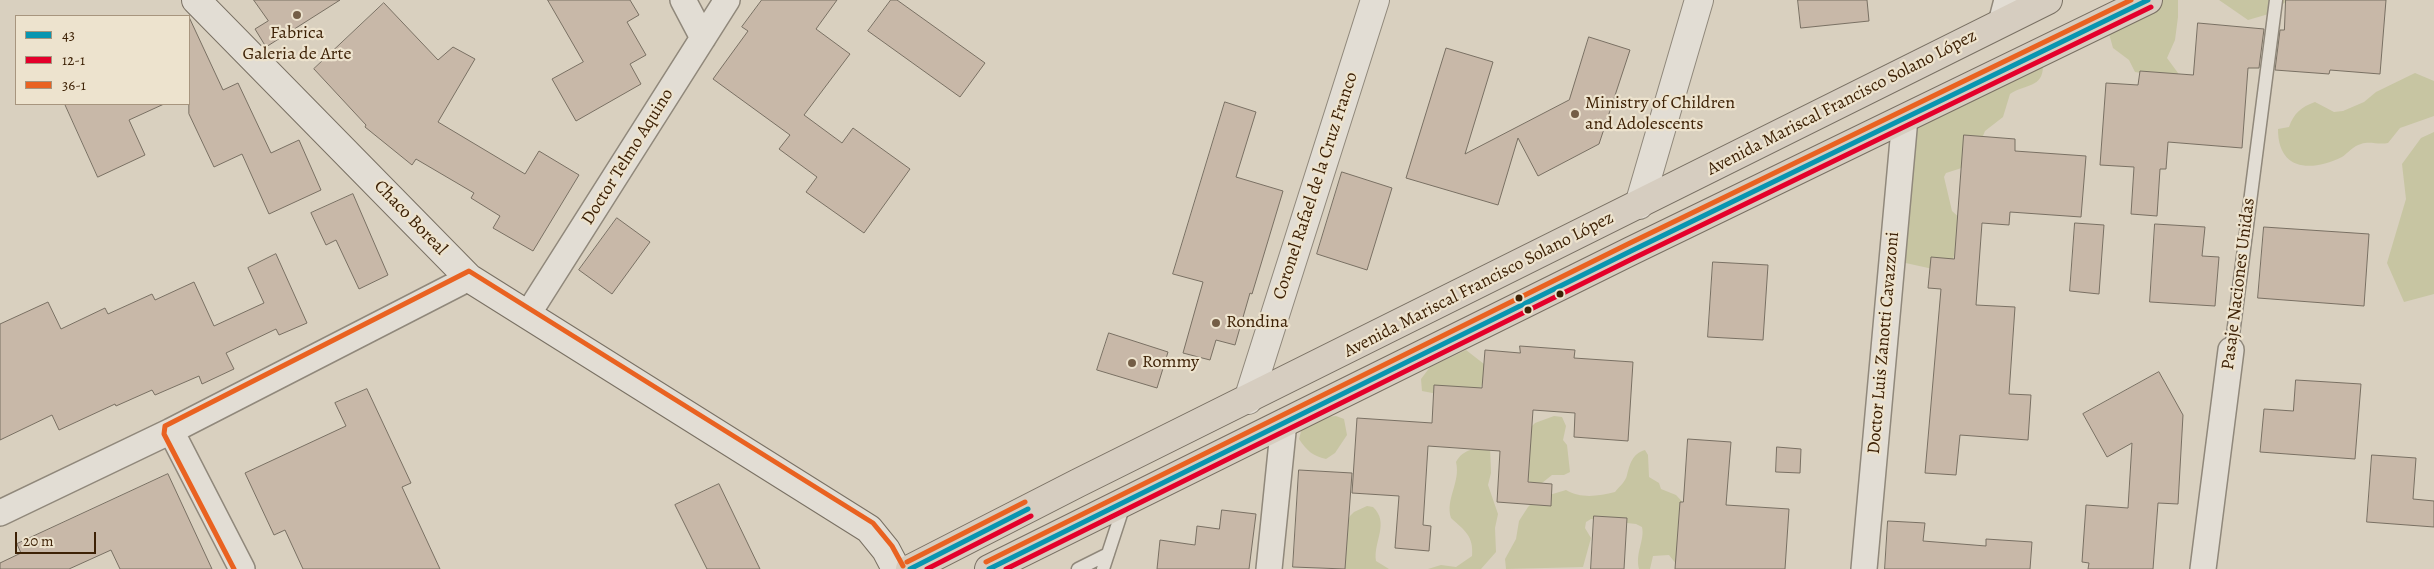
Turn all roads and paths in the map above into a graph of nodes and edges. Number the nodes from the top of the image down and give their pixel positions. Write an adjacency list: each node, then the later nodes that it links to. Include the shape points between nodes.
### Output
1 (196, 0): 13 (main road, Chaco Boreal)
2 (683, 0): 10 (street)
3 (727, 0): 10 (street, Doctor Telmo Aquino)
4 (1375, 0): 16 (main road, Coronel Rafael de la Cruz Franco)
5 (1700, 0): 12 (main road)
6 (2048, 0): 9 (highway, Avenida Mariscal Francisco Solano López)
7 (2148, 0): 11 (highway, Avenida Mariscal Francisco Solano López)
8 (2276, 0): 15 (lane, Pasaje Naciones Unidas)
9 (2004, 12): 12 (highway, Avenida Mariscal Francisco Solano López)
10 (703, 38): 14 (street, Doctor Telmo Aquino)
11 (1905, 118): 17 (highway, Avenida Mariscal Francisco Solano López); 29 (street, Doctor Luis Zanotti Cavazzoni)
12 (1639, 205): 16 (highway, Avenida Mariscal Francisco Solano López)
13 (469, 278): 14 (main road, Chaco Boreal); 18 (street)
14 (528, 314): 23 (main road, Chaco Boreal, via 869,529)
15 (2231, 350): 30 (street, Pasaje Naciones Unidas)
16 (1248, 400): 24 (highway, Avenida Mariscal Francisco Solano López)
17 (1284, 422): 19 (highway, Avenida Mariscal Francisco Solano López); 28 (street)
18 (171, 431): 20 (street); 22 (street)
19 (1126, 501): 21 (lane); 25 (highway, Avenida Mariscal Francisco Solano López)
20 (0, 513)
21 (1108, 554): 26 (lane); 27 (lane)
22 (242, 569)
23 (896, 569)
24 (910, 569)
25 (989, 569)
26 (1078, 569)
27 (1104, 569)
28 (1269, 569)
29 (1864, 569)
30 (2203, 569)

